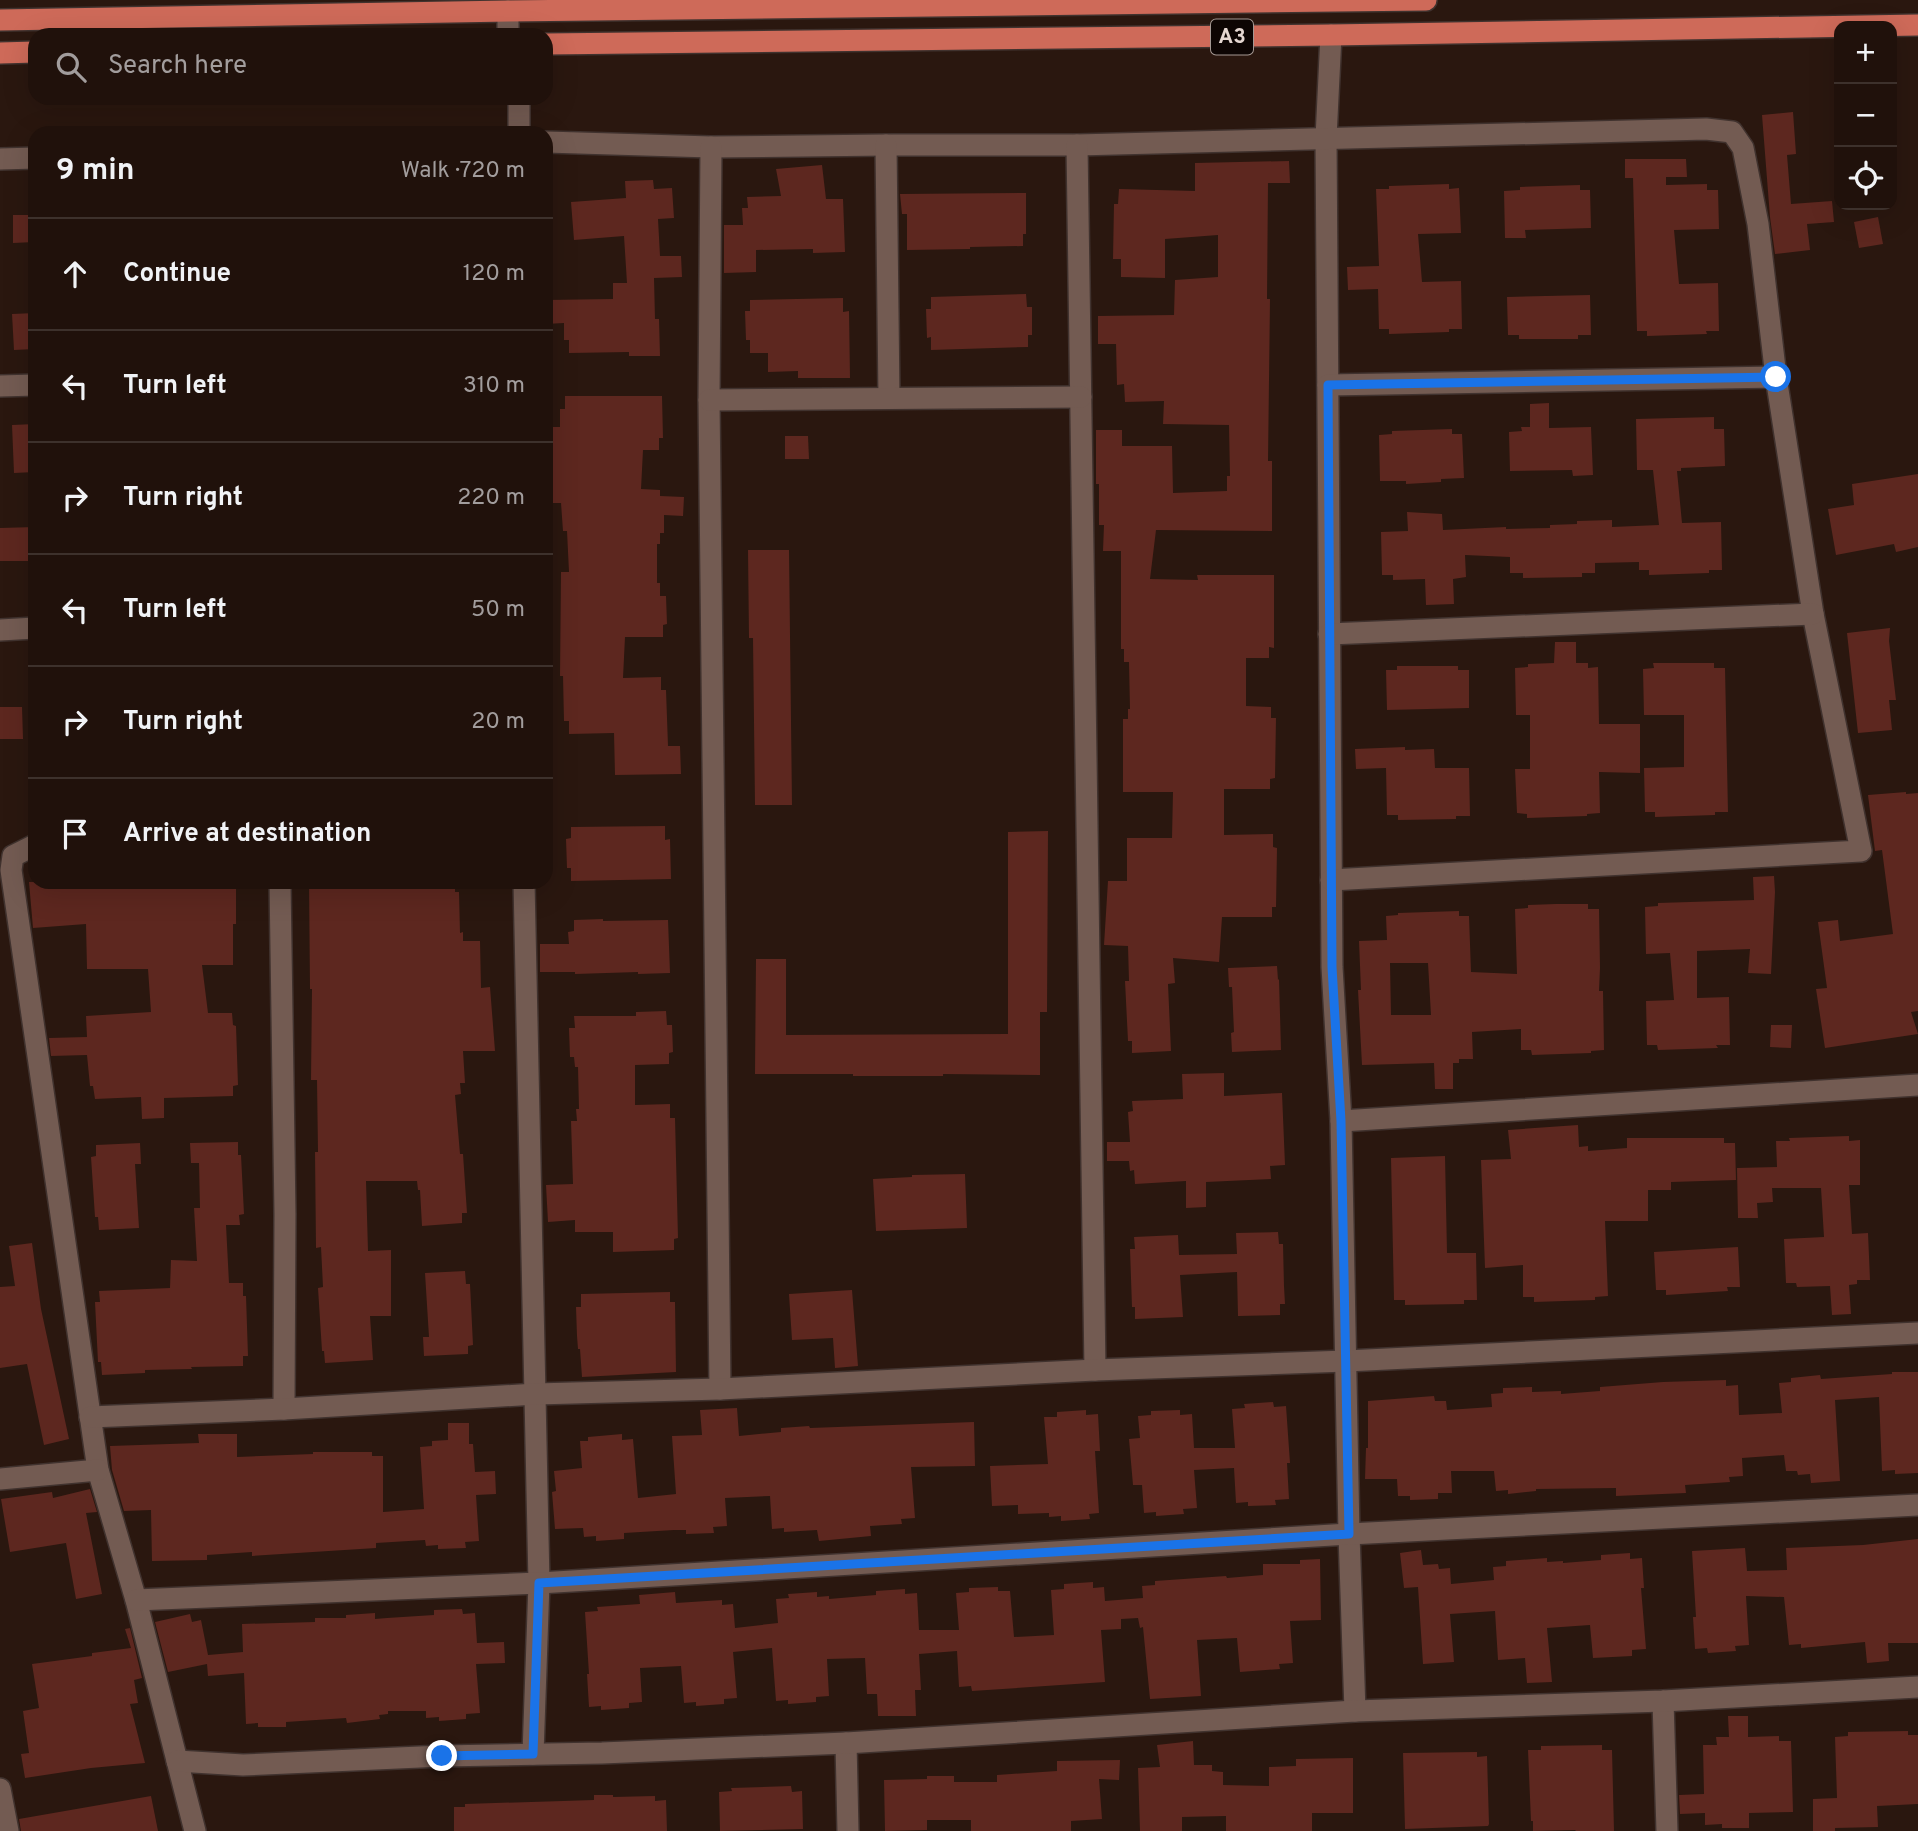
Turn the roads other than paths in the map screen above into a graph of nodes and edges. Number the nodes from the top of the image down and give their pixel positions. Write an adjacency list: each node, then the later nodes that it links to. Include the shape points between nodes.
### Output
1 (1426, 0): 2 (highway, A3)
2 (508, 11): 3 (highway, A3); 5 (street)
3 (0, 20)
4 (1918, 25): 6 (highway, A3)
5 (508, 28)
6 (1331, 36): 7 (highway, A3); 12 (street)
7 (553, 44)
8 (28, 52): 9 (highway)
9 (0, 53)
10 (519, 105): 11 (street)
11 (519, 126)
12 (1326, 138): 15 (street); 19 (street, via 1732,132 1743,148 1758,225); 21 (street)
13 (553, 142): 16 (street)
14 (886, 145): 15 (street); 16 (street); 24 (street)
15 (1077, 145): 23 (street)
16 (711, 147): 25 (street)
17 (28, 158): 18 (street)
18 (0, 159)
19 (1776, 377): 21 (street); 26 (street)
20 (28, 385): 22 (street)
21 (1328, 385): 29 (street)
22 (0, 386)
23 (1081, 397): 24 (street); 38 (street)
24 (889, 398): 25 (street)
25 (709, 400): 39 (street)
26 (1813, 614): 29 (street); 31 (street, via 1861,851)
27 (28, 628): 28 (street)
28 (0, 630)
29 (1329, 634): 31 (street)
30 (28, 848): 42 (street, via 13,856 11,870)
31 (1331, 880): 35 (street)
32 (280, 889): 41 (street)
33 (524, 889): 40 (street)
34 (1918, 1086): 35 (street)
35 (1341, 1121): 37 (street)
36 (1918, 1333): 37 (street)
37 (1346, 1361): 38 (street); 46 (street)
38 (1095, 1370): 39 (street)
39 (720, 1389): 40 (street)
40 (536, 1394): 41 (street); 47 (street)
41 (284, 1409): 42 (street)
42 (90, 1417): 43 (street)
43 (98, 1470): 44 (street); 48 (street)
44 (0, 1479)
45 (1918, 1505): 46 (street)
46 (1349, 1534): 47 (street); 51 (street)
47 (539, 1583): 48 (street); 53 (street)
48 (136, 1600): 54 (street)
49 (1918, 1687): 50 (street)
50 (1662, 1701): 51 (street); 59 (street)
51 (1355, 1711): 52 (street)
52 (846, 1744): 53 (street); 58 (street)
53 (533, 1754): 54 (street, via 243,1765)
54 (177, 1761): 57 (street)
55 (0, 1789): 56 (street)
56 (8, 1831)
57 (195, 1831)
58 (848, 1831)
59 (1667, 1831)

